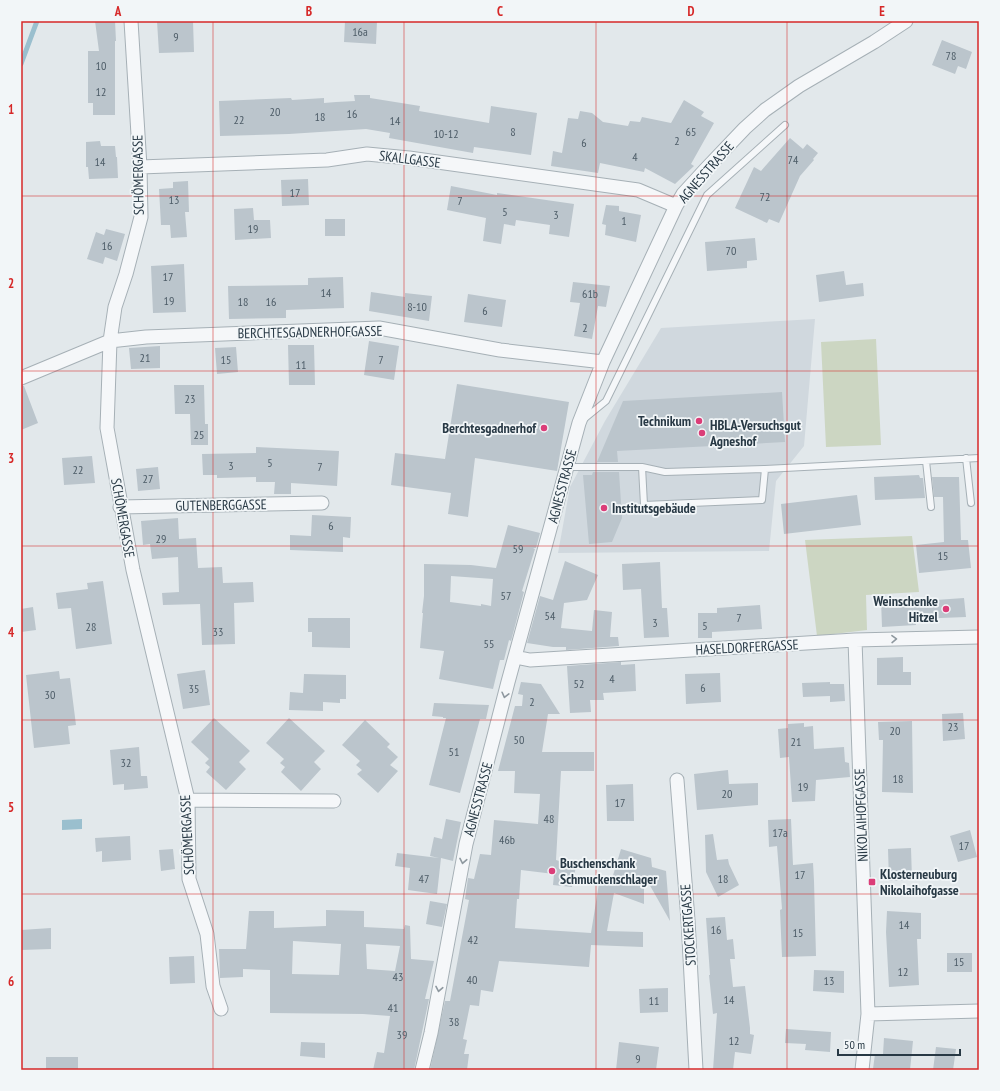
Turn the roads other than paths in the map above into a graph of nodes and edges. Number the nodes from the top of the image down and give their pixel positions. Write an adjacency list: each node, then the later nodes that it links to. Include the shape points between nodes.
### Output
1 (131, 21): 4 (street, SCHÖMERGASSE)
2 (906, 21): 5 (street, AGNESSTRASSE, via 799,86 765,110 705,170 683,194)
3 (785, 125): 9 (lane, via 707,195 606,401)
4 (140, 167): 5 (street, SKALLGASSE, via 327,160 367,154 638,190); 6 (street, SCHÖMERGASSE, via 141,217 115,307)
5 (676, 206): 7 (street, AGNESSTRASSE)
6 (110, 342): 7 (street, BERCHTESGADNERHOFGASSE, via 146,337 379,328 500,350); 8 (street, BERCHTESGADNERHOFGASSE); 19 (street, SCHÖMERGASSE, via 107,428)
7 (603, 362): 9 (street, AGNESSTRASSE)
8 (21, 378)
9 (579, 423): 13 (street, AGNESSTRASSE)
10 (966, 458): 11 (lane); 12 (lane); 16 (lane)
11 (979, 458)
12 (926, 461): 15 (lane); 18 (lane)
13 (566, 467): 14 (lane); 22 (street, AGNESSTRASSE)
14 (642, 467): 15 (lane, via 665,472); 15 (lane, via 644,505 762,500)
15 (765, 469)
16 (971, 502)
17 (322, 503): 19 (street, GUTENBERGGASSE)
18 (931, 506)
19 (120, 507): 24 (street, SCHÖMERGASSE)
20 (979, 637): 21 (street, HASELDORFERGASSE, one-way to 20)
21 (855, 640): 22 (street, HASELDORFERGASSE, via 530,660); 28 (street, NIKOLAIHOFGASSE)
22 (515, 657): 29 (street, AGNESSTRASSE, one-way to 29, via 466,844)
23 (677, 780): 30 (street, STOCKERTGASSE)
24 (188, 800): 25 (street); 26 (street, SCHÖMERGASSE, via 189,879 206,934 213,986)
25 (334, 801)
26 (221, 1009)
27 (979, 1011): 28 (street)
28 (868, 1014): 31 (street, NIKOLAIHOFGASSE)
29 (422, 1070)
30 (696, 1070)
31 (862, 1070)

